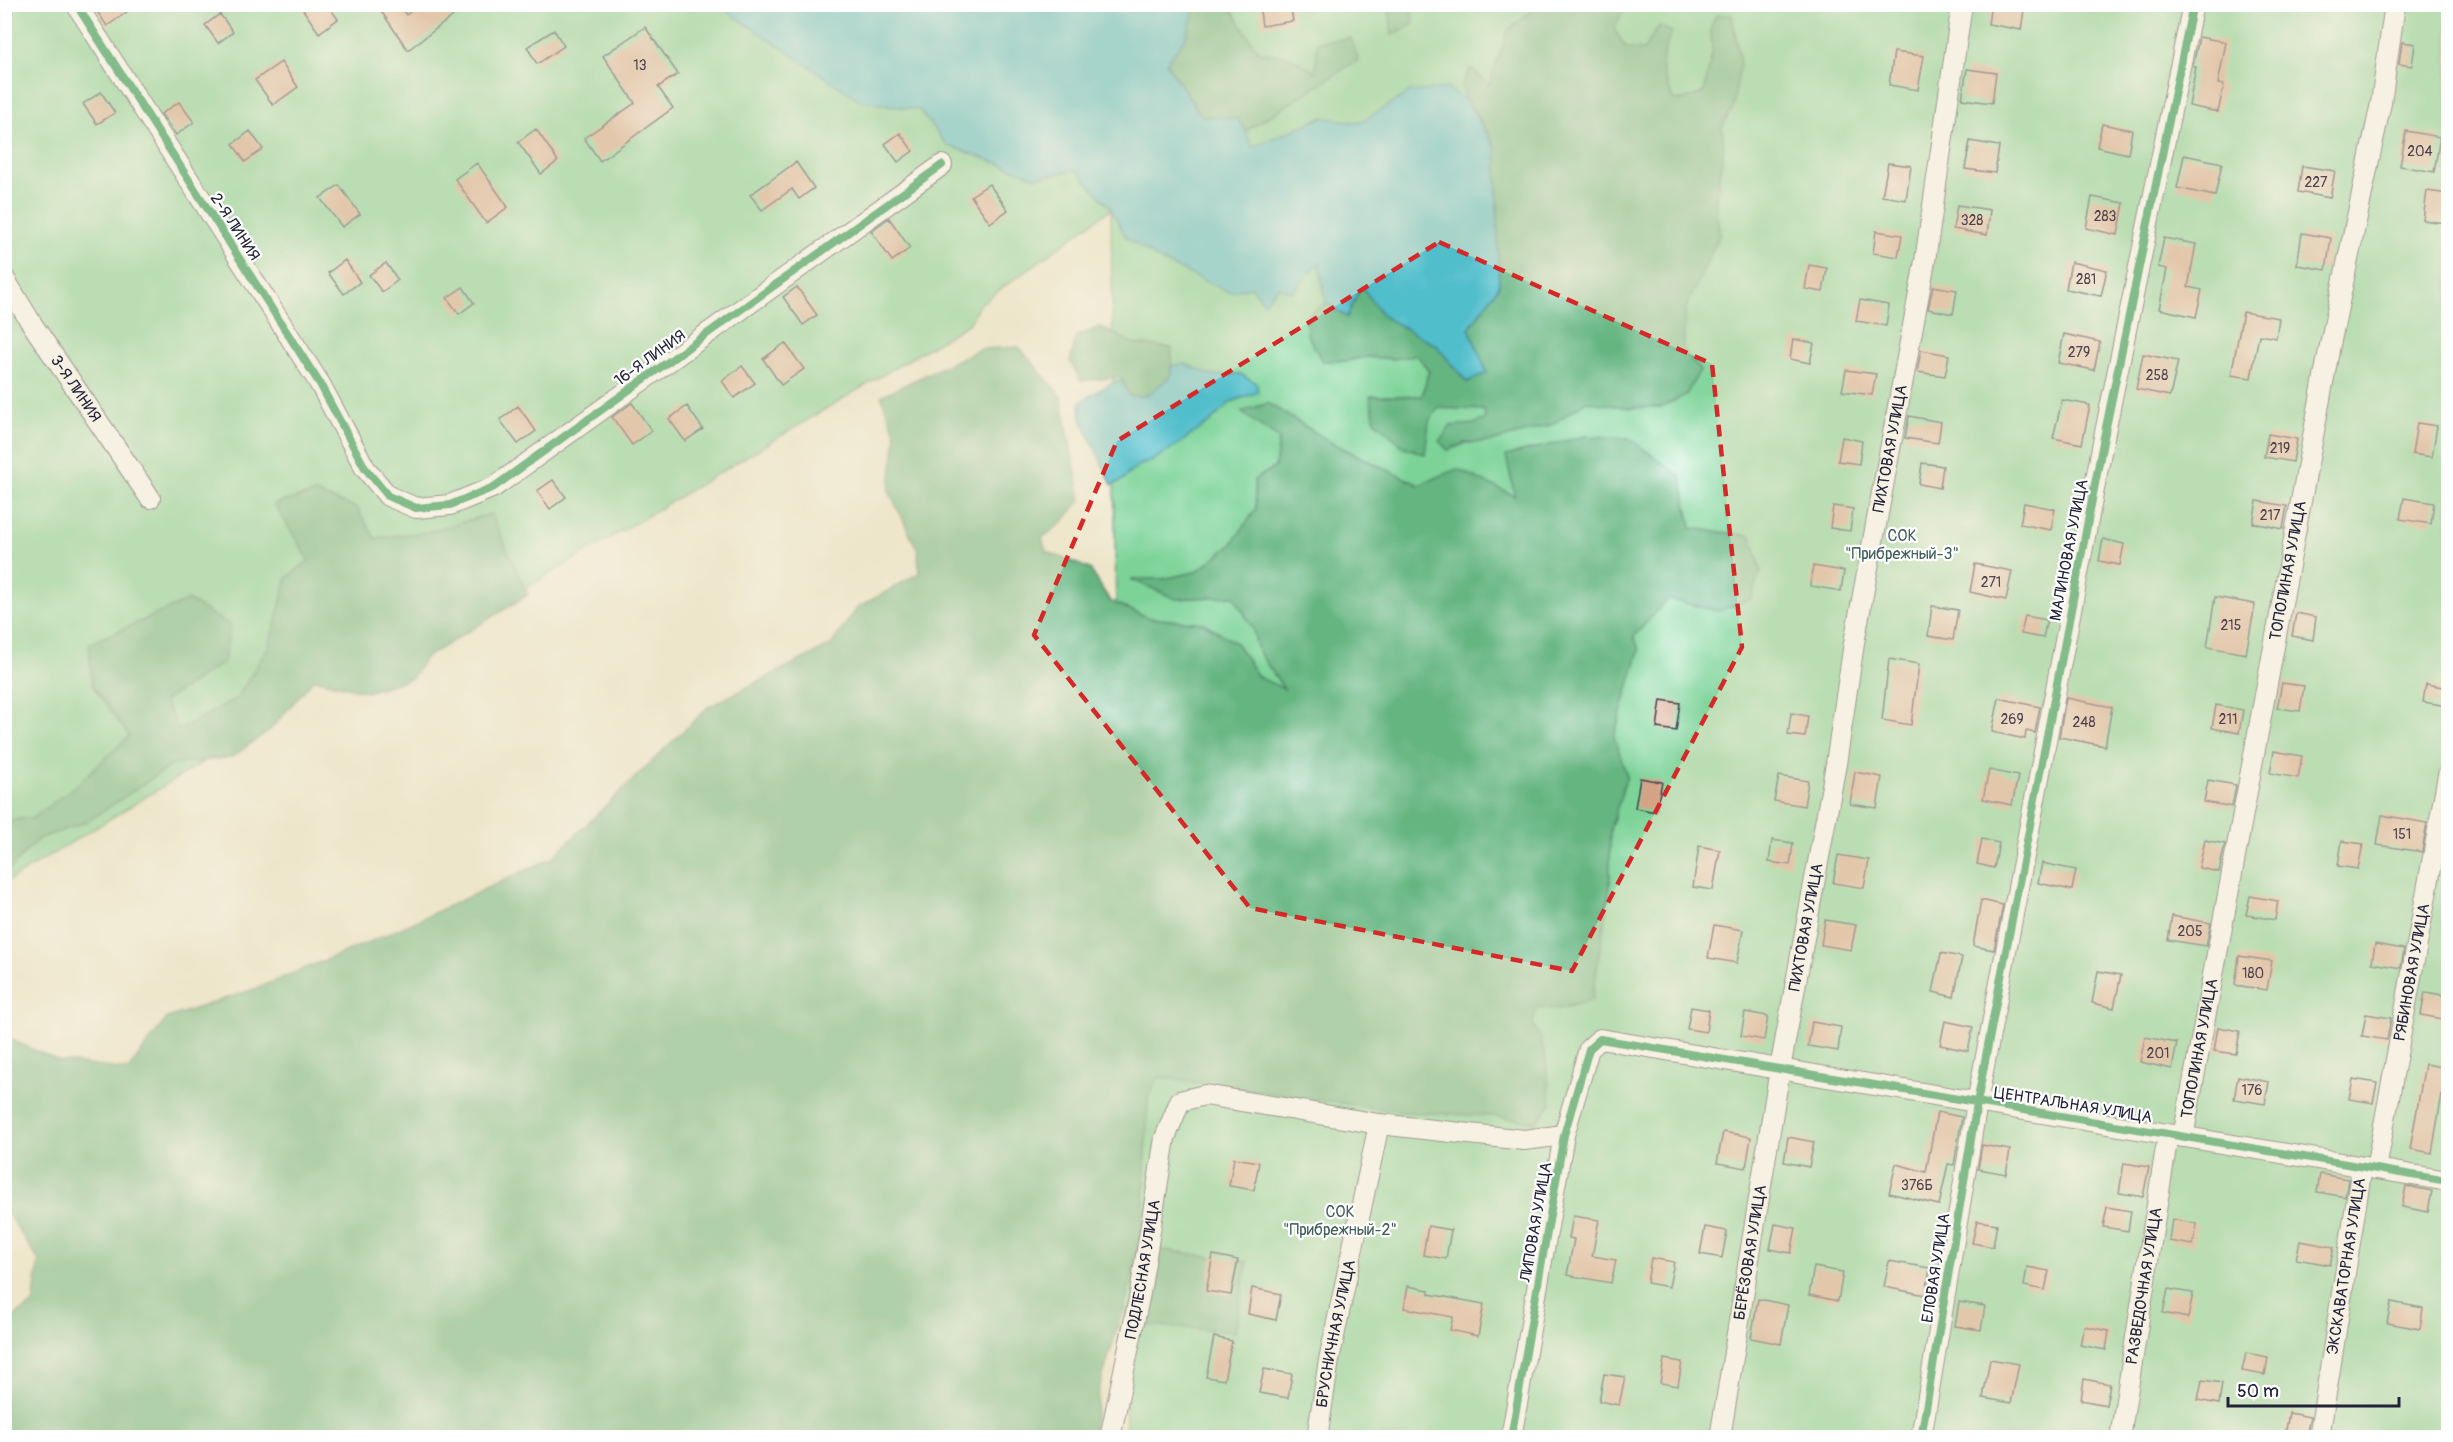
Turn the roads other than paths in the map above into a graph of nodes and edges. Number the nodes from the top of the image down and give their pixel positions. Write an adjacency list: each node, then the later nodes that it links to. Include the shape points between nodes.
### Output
1 (76, 4): 7 (street, 2-Я ЛИНИЯ, via 320,384)
2 (1962, 4): 11 (street, ПИХТОВАЯ УЛИЦА, via 1925,261)
3 (2193, 4): 12 (street, МАЛИНОВАЯ УЛИЦА, via 2103,442)
4 (2395, 4): 15 (street, ТОПОЛИНАЯ УЛИЦА, via 2380,103)
5 (942, 165): 7 (street, 16-Я ЛИНИЯ, via 494,486 450,505 417,508 388,496)
6 (4, 278): 8 (street, 3-Я ЛИНИЯ)
7 (365, 468)
8 (150, 498)
9 (2448, 775): 16 (street, РЯБИНОВАЯ УЛИЦА)
10 (1622, 1041): 11 (street, ЦЕНТРАЛЬНАЯ УЛИЦА); 14 (street, ЛИПОВАЯ УЛИЦА, via 1600,1039 1589,1048)
11 (1780, 1069): 12 (street, ЦЕНТРАЛЬНАЯ УЛИЦА); 21 (street, БЕРЁЗОВАЯ УЛИЦА)
12 (1977, 1102): 15 (street, ЦЕНТРАЛЬНАЯ УЛИЦА); 22 (street, ЕЛОВАЯ УЛИЦА)
13 (1379, 1124): 14 (street, via 1524,1140); 18 (street, ПОДЛЕСНАЯ УЛИЦА, via 1205,1095 1180,1101 1165,1138 1140,1293); 19 (street, БРУСНИЧНАЯ УЛИЦА, via 1329,1360)
14 (1564, 1135): 20 (street, ЛИПОВАЯ УЛИЦА)
15 (2176, 1136): 16 (street, ЦЕНТРАЛЬНАЯ УЛИЦА); 23 (street, РАЗВЕДОЧНАЯ УЛИЦА)
16 (2369, 1168): 17 (street, ЦЕНТРАЛЬНАЯ УЛИЦА); 24 (street, ЭКСКАВАТОРНАЯ УЛИЦА)
17 (2448, 1181)
18 (1110, 1437)
19 (1317, 1437)
20 (1511, 1437)
21 (1720, 1437)
22 (1921, 1437)
23 (2120, 1437)
24 (2319, 1437)

